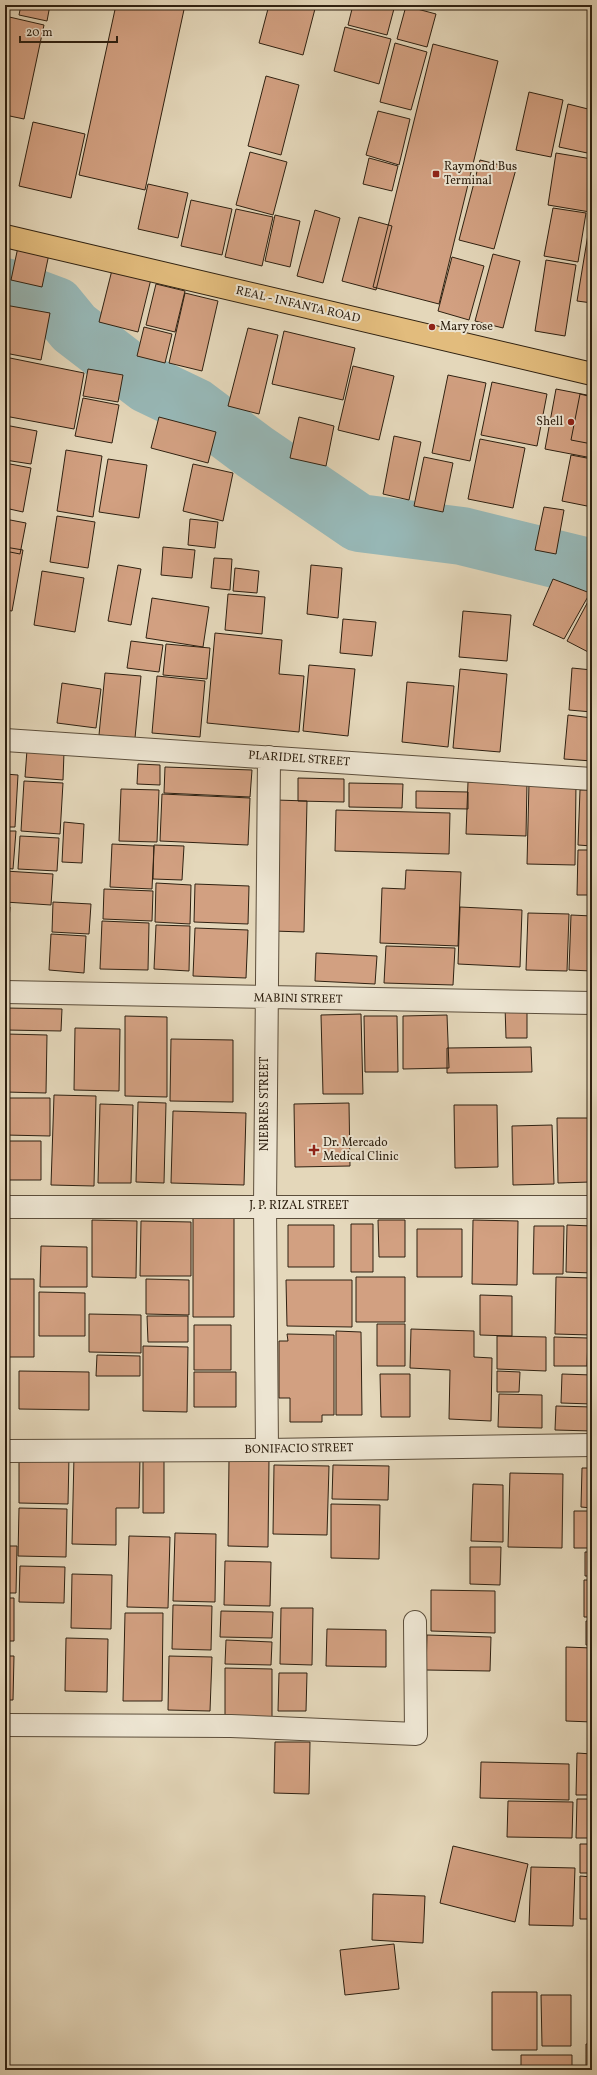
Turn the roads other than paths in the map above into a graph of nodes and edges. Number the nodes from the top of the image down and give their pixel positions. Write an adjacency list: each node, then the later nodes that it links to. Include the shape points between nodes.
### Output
1 (5, 236): 2 (main road, REAL - INFANTA ROAD)
2 (592, 374)
3 (5, 740): 4 (street, PLARIDEL STREET)
4 (269, 757): 5 (street, PLARIDEL STREET); 7 (street, NIEBRES STREET)
5 (592, 779)
6 (5, 992): 7 (street, MABINI STREET)
7 (266, 998): 8 (street, MABINI STREET); 10 (street, NIEBRES STREET)
8 (592, 1003)
9 (5, 1206): 10 (street, J. P. RIZAL STREET)
10 (264, 1206): 11 (street, J. P. RIZAL STREET); 13 (street, NIEBRES STREET)
11 (592, 1208)
12 (592, 1445): 13 (street, BONIFACIO STREET)
13 (267, 1450): 14 (street, BONIFACIO STREET)
14 (5, 1451)
15 (416, 1622): 16 (street, via 416,1734 231,1726)
16 (5, 1725)

